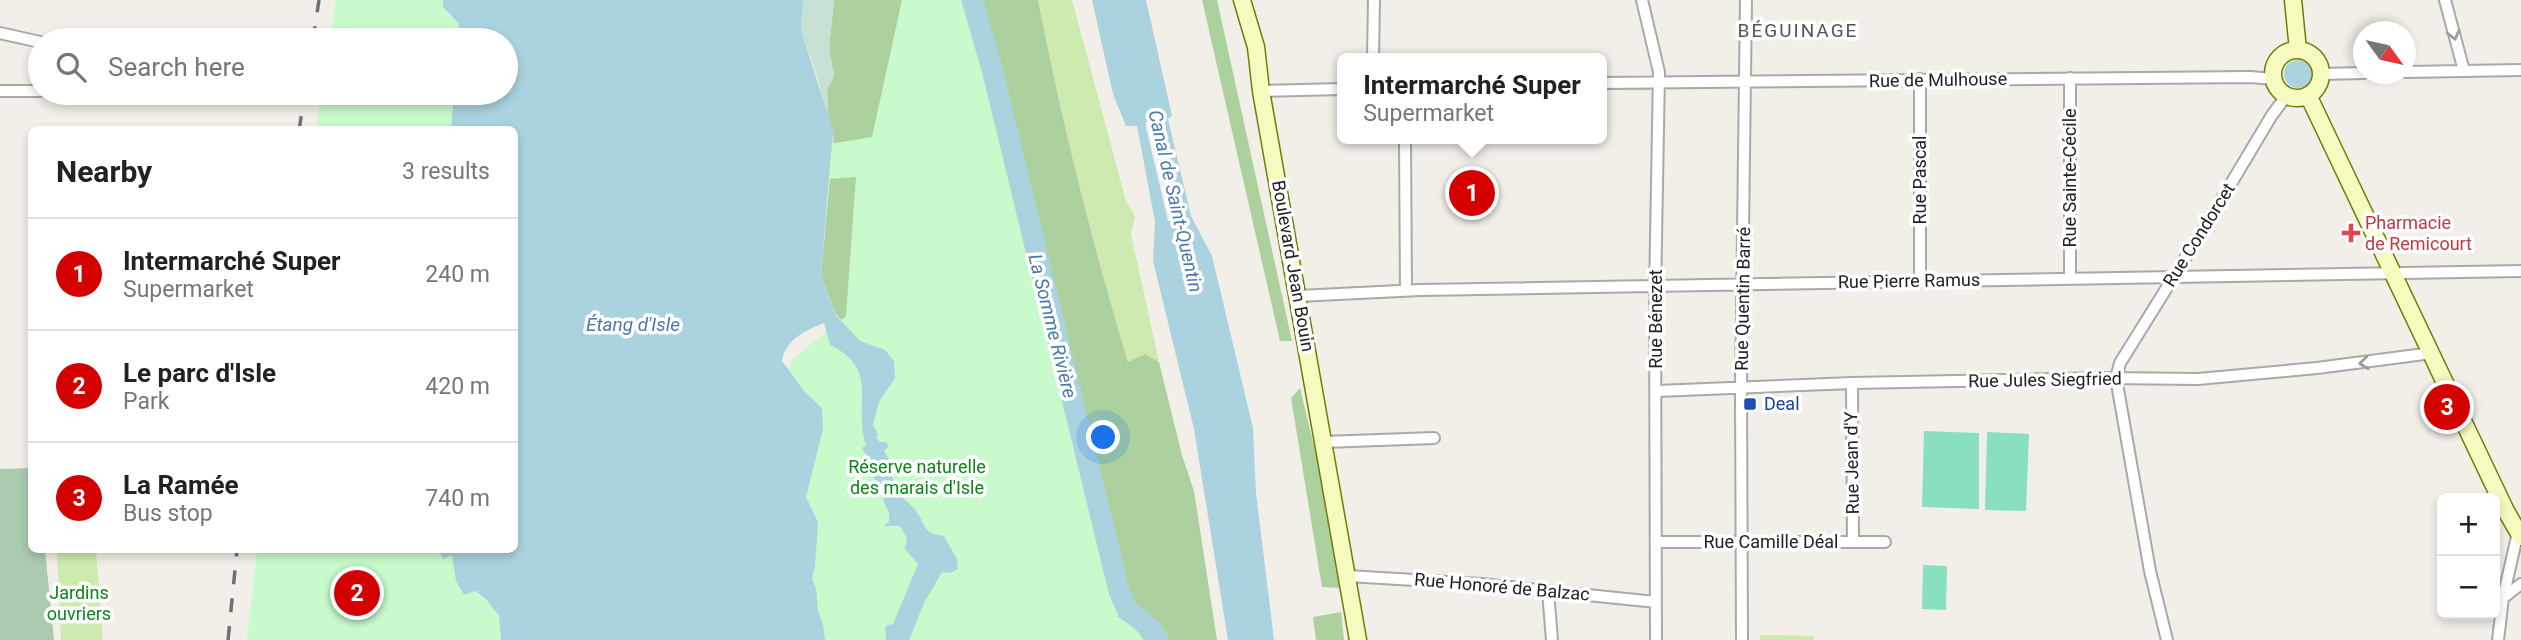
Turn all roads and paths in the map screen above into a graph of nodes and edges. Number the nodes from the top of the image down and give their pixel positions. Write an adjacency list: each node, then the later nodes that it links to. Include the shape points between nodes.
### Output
1 (1242, 0): 25 (street, Boulevard Jean Bouin, via 1256,47)
2 (1374, 0): 10 (street)
3 (1642, 0): 19 (street, Rue Bénezet, via 1660,72)
4 (1746, 0): 21 (street, Rue Quentin Barré)
5 (2293, 0): 9 (street)
6 (2445, 0): 12 (street, one-way to 12)
7 (0, 33): 8 (street)
8 (28, 39)
9 (2298, 50): 15 (street, via 2317,60); 18 (street, via 2279,59)
10 (1373, 53)
11 (2521, 70): 12 (street)
12 (2464, 71): 13 (street)
13 (2416, 72)
14 (2353, 73): 15 (street)
15 (2321, 74): 27 (street, via 2318,86)
16 (2070, 78): 17 (street, Rue de Mulhouse); 18 (street, Rue de Mulhouse); 32 (street, Rue Sainte-Cécile)
17 (1920, 79): 21 (street, Rue de Mulhouse); 33 (street, Rue Pascal)
18 (2274, 79): 26 (street)
19 (1658, 82): 20 (street, Rue de Mulhouse); 21 (street, Rue de Mulhouse); 35 (street, Rue Bénezet)
20 (1607, 83)
21 (1745, 83): 34 (street, Rue Quentin Barré)
22 (1337, 89): 25 (street)
23 (0, 91): 24 (street)
24 (28, 91)
25 (1261, 91): 37 (street, Boulevard Jean Bouin)
26 (2287, 95): 27 (street); 31 (street, Rue Condorcet)
27 (2308, 95): 30 (street)
28 (1405, 144): 36 (street)
29 (2521, 271): 30 (street, Rue Pierre Ramus)
30 (2393, 273): 31 (street, Rue Pierre Ramus); 38 (street)
31 (2173, 277): 32 (street, Rue Pierre Ramus); 39 (street, Rue Condorcet, via 2120,363)
32 (2070, 279): 33 (street, Rue Pierre Ramus)
33 (1920, 281): 34 (street, Rue Pierre Ramus)
34 (1743, 284): 35 (street, Rue Pierre Ramus); 41 (street, Rue Quentin Barré)
35 (1655, 286): 36 (street, Rue Pierre Ramus); 42 (street, Rue Bénezet)
36 (1406, 290): 37 (street, Rue Pierre Ramus)
37 (1298, 296): 44 (street, Boulevard Jean Bouin)
38 (2432, 354): 39 (street, Rue Jules Siegfried, one-way to 39, via 2198,379); 45 (street)
39 (2116, 378): 40 (street, Rue Jules Siegfried); 59 (street, via 2150,571)
40 (1852, 383): 41 (street, Rue Jules Siegfried); 48 (street, Rue Jean d'Y)
41 (1741, 387): 42 (street, Rue Jules Siegfried); 47 (street, Rue Quentin Barré)
42 (1657, 391): 46 (street, Rue Bénezet)
43 (1434, 438): 44 (street)
44 (1324, 442): 50 (street, Boulevard Jean Bouin)
45 (2520, 533): 53 (street)
46 (1657, 542): 47 (street, Rue Camille Déal); 54 (street, Rue Bénezet)
47 (1742, 542): 48 (street, Rue Camille Déal); 58 (street, Rue Quentin Barré)
48 (1853, 542): 49 (street, Rue Camille Déal)
49 (1885, 542)
50 (1348, 576): 52 (street, Rue Honoré de Balzac); 55 (street, Boulevard Jean Bouin)
51 (2521, 584): 53 (street)
52 (1548, 590): 54 (street, Rue Honoré de Balzac); 56 (street)
53 (2503, 598): 60 (street)
54 (1656, 602): 57 (street, Rue Bénezet)
55 (1358, 640)
56 (1552, 640)
57 (1656, 640)
58 (1742, 640)
59 (2167, 640)
60 (2498, 640)

